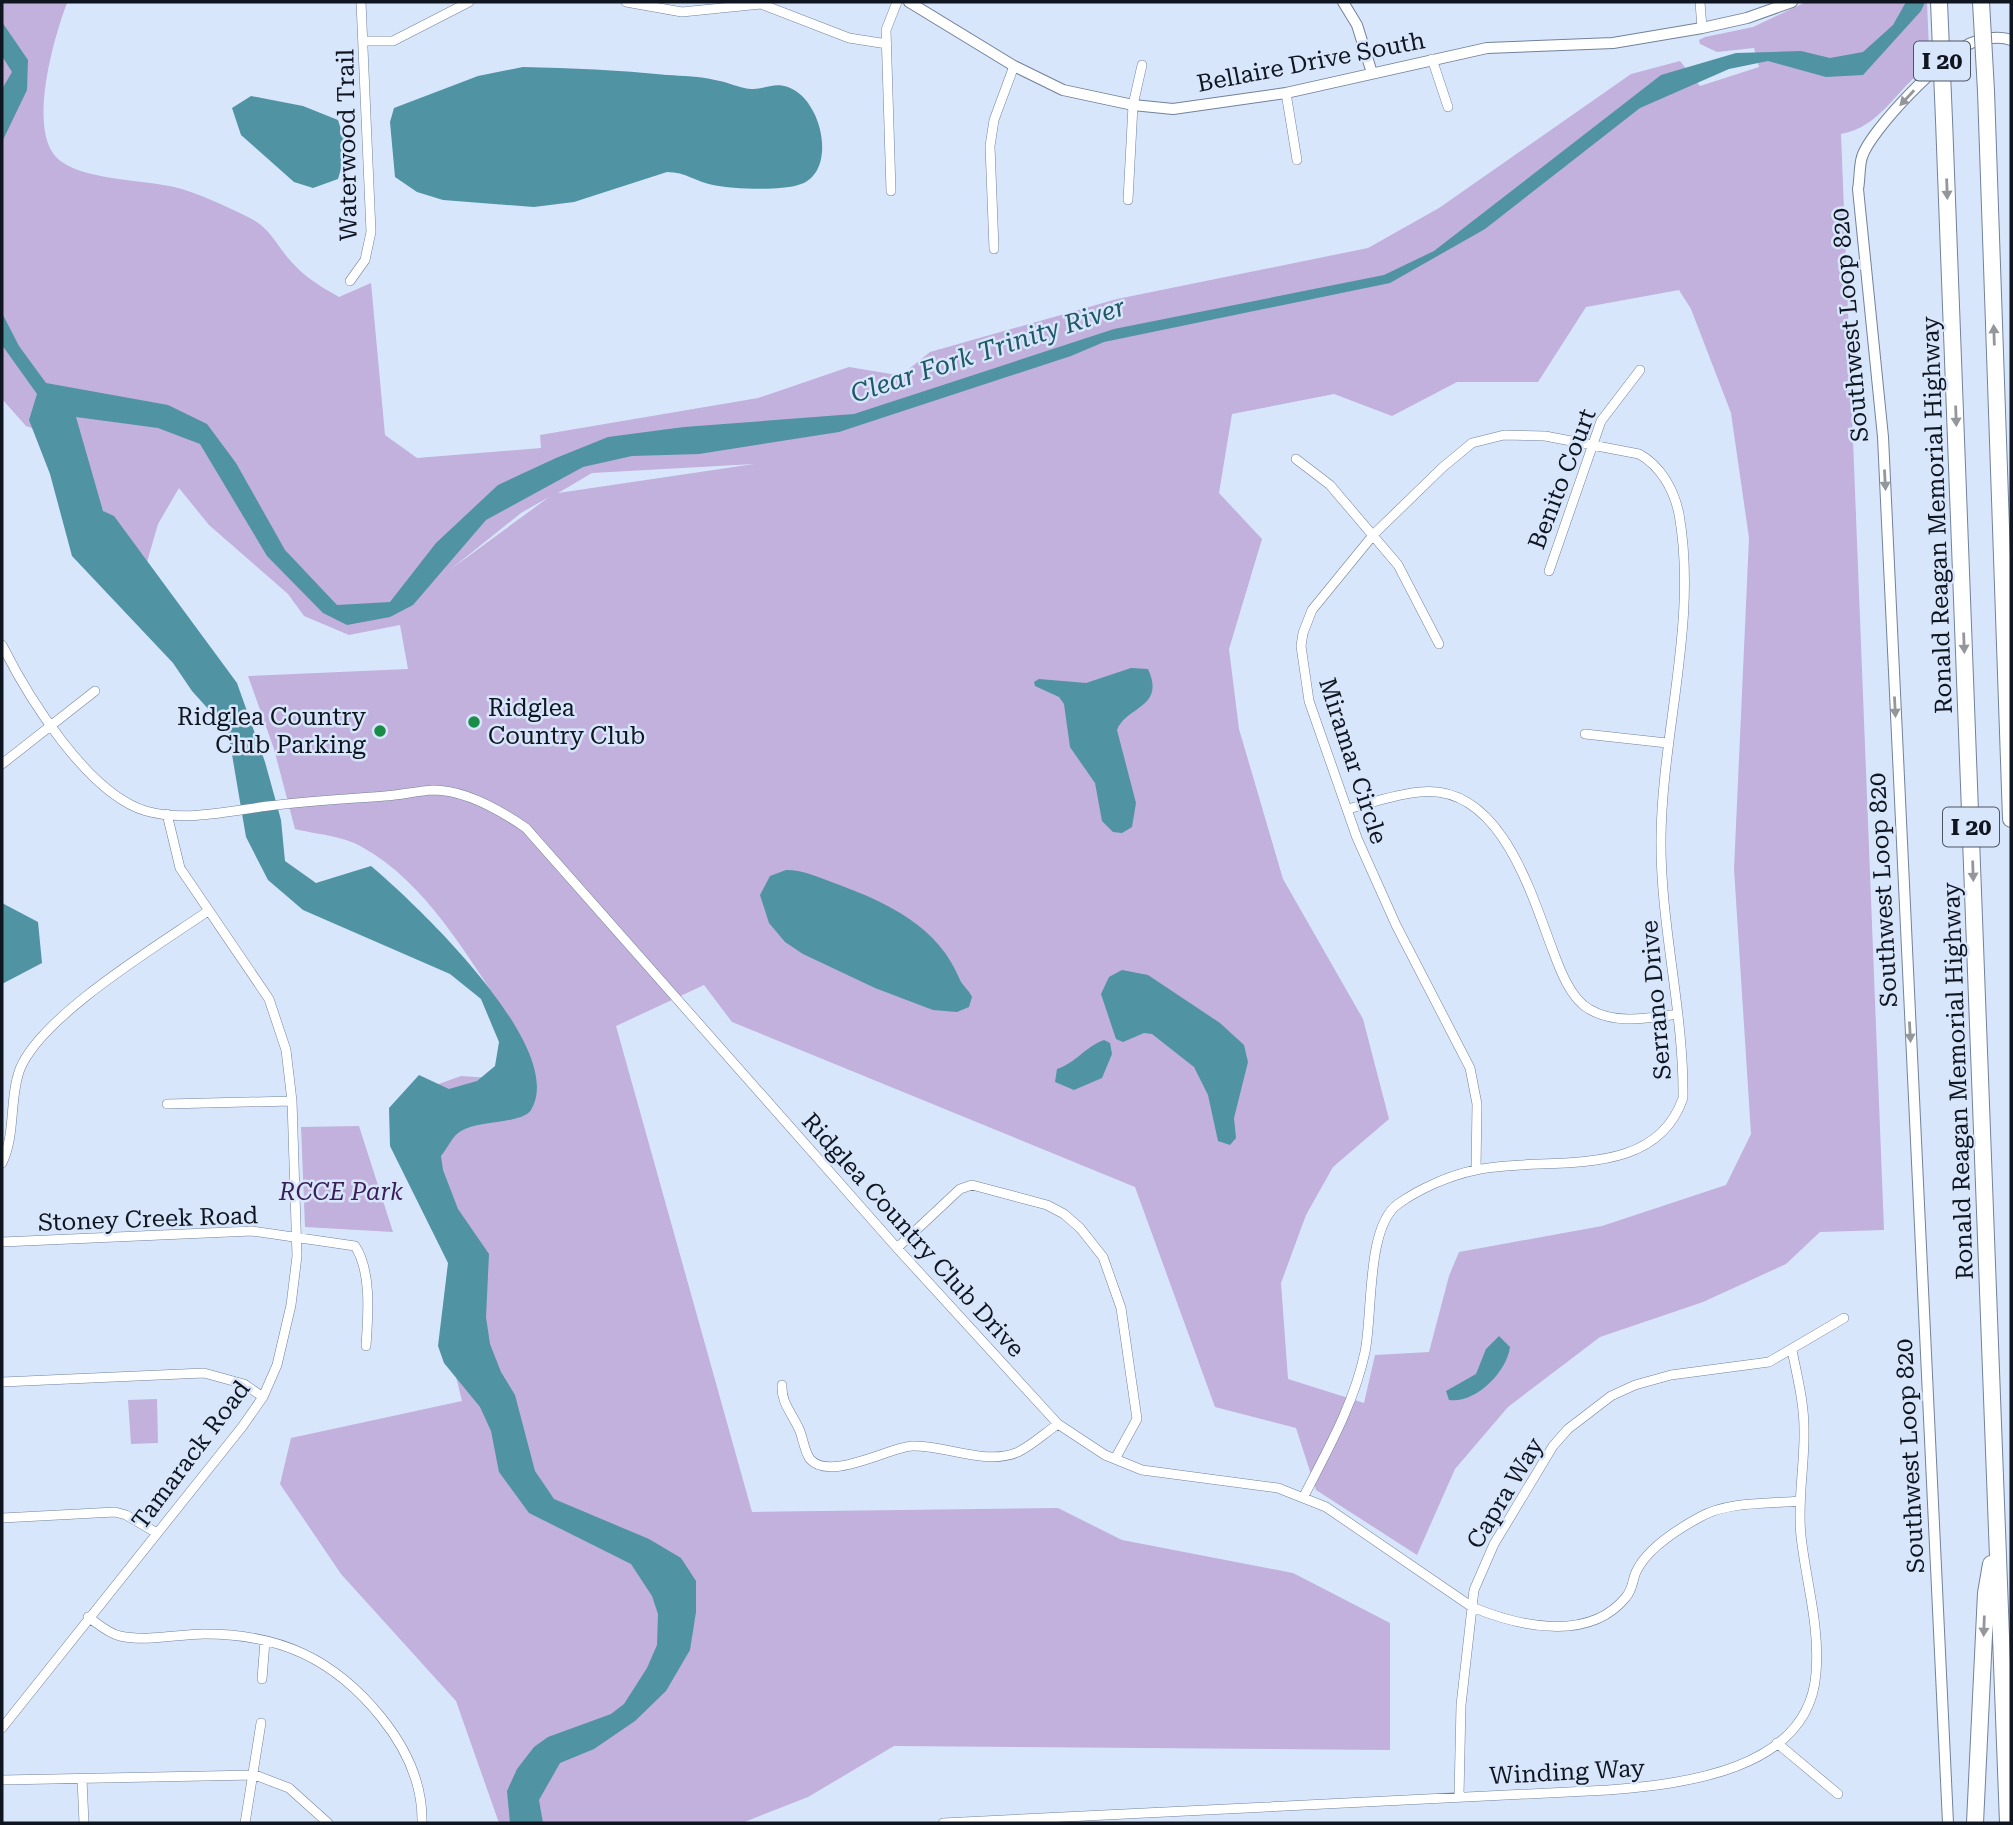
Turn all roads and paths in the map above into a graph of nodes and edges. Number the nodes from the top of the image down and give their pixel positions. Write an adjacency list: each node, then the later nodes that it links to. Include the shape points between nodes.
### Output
1 (361, 2): 14 (street, Waterwood Trail)
2 (469, 2): 14 (street, via 393,41)
3 (626, 2): 11 (street)
4 (897, 2): 15 (street, via 887,20)
5 (909, 2): 18 (street, Bellaire Drive South)
6 (1343, 2): 19 (street, via 1357,25)
7 (1700, 2): 12 (street)
8 (1791, 2): 12 (street, Bellaire Drive South, via 1747,19)
9 (1939, 2): 64 (highway, Ronald Reagan Memorial Highway / I 20, one-way to 64, bridge)
10 (1981, 2): 42 (highway, I 20, one-way to 10, bridge)
11 (670, 5): 15 (street, via 761,4 849,38)
12 (1702, 28): 16 (street, Bellaire Drive South, via 1614,43 1487,48)
13 (2011, 40): 82 (street, Southwest Loop 820, one-way to 82, via 1973,42 1931,73 1880,127 1862,156 1858,189 1883,437)
14 (364, 41): 27 (street, Waterwood Trail, via 370,249)
15 (887, 44): 24 (street)
16 (1432, 59): 19 (street, Bellaire Drive South); 22 (street)
17 (1142, 65): 21 (street)
18 (1014, 66): 21 (street, Bellaire Drive South, via 1063,90); 26 (street, via 994,120 990,146)
19 (1372, 73): 20 (street, Bellaire Drive South)
20 (1286, 93): 21 (street, Bellaire Drive South, via 1173,109); 23 (street)
21 (1133, 105): 25 (street)
22 (1448, 107)
23 (1297, 160)
24 (891, 191)
25 (1128, 200)
26 (994, 248)
27 (350, 281)
28 (1640, 370): 29 (street, Benito Court, via 1601,421)
29 (1592, 445): 31 (street, Miramar Circle, via 1545,436 1504,435 1472,443); 32 (street, Benito Court); 38 (street, Serrano Drive, via 1648,459 1672,489 1679,514 1684,586)
30 (1296, 459): 31 (street, via 1330,485)
31 (1374, 534): 34 (street, via 1398,565); 40 (street, Miramar Circle, via 1312,610 1301,646 1309,701)
32 (1549, 571)
33 (2, 645): 36 (street, Ridglea Country Club Drive)
34 (1439, 645)
35 (95, 691): 36 (street)
36 (51, 726): 39 (street); 41 (street, Ridglea Country Club Drive, via 108,789 137,808)
37 (1585, 734): 38 (street)
38 (1667, 743): 44 (street, Serrano Drive, via 1661,840)
39 (2, 764)
40 (1348, 809): 44 (street, via 1422,791 1456,796 1472,804 1488,818 1512,854 1557,963 1587,1009 1639,1020); 48 (street, Miramar Circle, via 1396,925 1471,1068 1477,1104)
41 (167, 814): 43 (street, Tamarack Road, via 180,868); 51 (street, Ridglea Country Club Drive, via 221,814 447,791 495,809 526,828)
42 (2011, 819)
43 (208, 911): 45 (street, Tamarack Road, via 269,999 286,1050); 47 (street, via 77,1003 31,1051 19,1071)
44 (1678, 1014): 48 (street, Serrano Drive, via 1683,1098 1658,1138 1611,1157)
45 (292, 1101): 46 (street); 49 (street, Tamarack Road)
46 (167, 1104)
47 (2, 1163)
48 (1476, 1170): 60 (street, Serrano Drive, via 1400,1203 1382,1224 1359,1377)
49 (296, 1237): 50 (street, Stoney Creek Road, via 252,1231); 53 (street, Stoney Creek Road, via 355,1246 361,1255); 57 (street, Tamarack Road, via 286,1338)
50 (2, 1242)
51 (897, 1248): 58 (street, Ridglea Country Club Drive); 59 (street, via 960,1189 972,1185 1047,1205 1080,1228 1103,1257 1114,1284 1133,1375 1137,1419)
52 (1844, 1318): 54 (street, Capra Way)
53 (366, 1346)
54 (1792, 1350): 61 (street, Winding Way, via 1804,1418); 65 (street, Capra Way, via 1759,1364 1671,1375 1635,1385 1611,1396 1568,1429 1494,1544 1474,1590)
55 (2, 1381): 57 (street, via 204,1373 244,1384)
56 (782, 1385): 58 (street, via 782,1398 809,1458 836,1466 911,1446 978,1455 1016,1453)
57 (262, 1396): 63 (street, Tamarack Road)
58 (1058, 1424): 59 (street, Ridglea Country Club Drive)
59 (1115, 1459): 60 (street, Ridglea Country Club Drive, via 1165,1476 1278,1488)
60 (1303, 1498): 65 (street, Ridglea Country Club Drive, via 1326,1507)
61 (1800, 1501): 65 (street, Ridglea Country Club Drive, via 1704,1514 1663,1541 1636,1572 1626,1597 1593,1620 1537,1626); 71 (street, Winding Way, via 1817,1642 1816,1676 1804,1713)
62 (2, 1518): 63 (street, via 115,1512)
63 (157, 1533): 66 (street, Tamarack Road)
64 (1997, 1534): 83 (highway, one-way to 83, via 1986,1592); 84 (highway, Ronald Reagan Memorial Highway / I 20)
65 (1472, 1607): 76 (street, Capra Way, via 1461,1705)
66 (88, 1617): 67 (street, via 121,1636 223,1634); 70 (street, Tamarack Road)
67 (265, 1641): 68 (street); 80 (street, via 303,1650 365,1698 398,1738 417,1776)
68 (262, 1679)
69 (261, 1723): 72 (street)
70 (2, 1728)
71 (1777, 1742): 75 (street); 76 (street, Winding Way, via 1741,1765 1693,1781 1608,1790)
72 (255, 1775): 73 (street); 78 (street); 79 (street, via 289,1788)
73 (82, 1779): 74 (street); 77 (street)
74 (2, 1780)
75 (1838, 1794)
76 (1460, 1796): 81 (street, Winding Way)
77 (84, 1823)
78 (245, 1823)
79 (328, 1823)
80 (422, 1823)
81 (943, 1823)
82 (1948, 1823)
83 (1975, 1823)
84 (2008, 1823)

